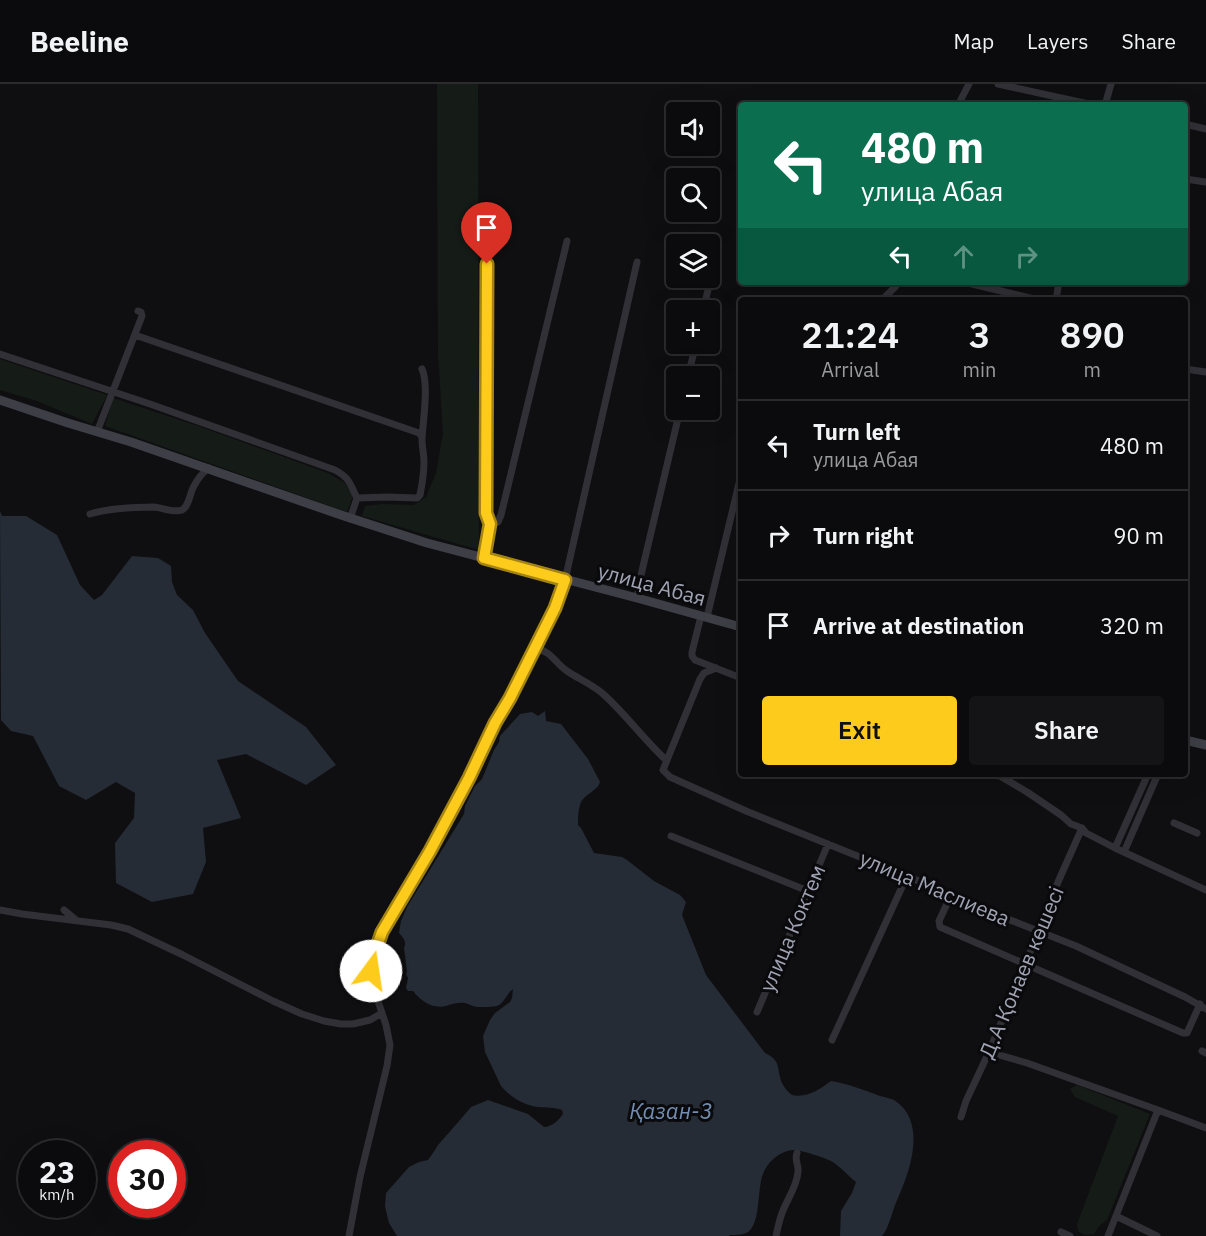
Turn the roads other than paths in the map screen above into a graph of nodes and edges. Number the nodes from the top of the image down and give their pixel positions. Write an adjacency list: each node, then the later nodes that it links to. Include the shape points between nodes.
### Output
1 (969, 84): 4 (street)
2 (999, 84): 5 (street)
3 (1111, 84): 6 (street)
4 (960, 102)
5 (1080, 102)
6 (1106, 102)
7 (1188, 125): 8 (street)
8 (1206, 129)
9 (1188, 179): 10 (street)
10 (1206, 182)
11 (487, 219): 34 (street, via 486,513)
12 (567, 241): 34 (street, via 501,515 498,522)
13 (637, 262): 36 (street)
14 (895, 285): 16 (street)
15 (976, 285): 17 (street)
16 (885, 297)
17 (1026, 297)
18 (138, 311): 19 (street, via 142,316)
19 (135, 335): 24 (street); 28 (street)
20 (0, 354): 24 (street)
21 (422, 369): 28 (street)
22 (1188, 369): 23 (street)
23 (1206, 372)
24 (112, 392): 27 (street); 31 (street, via 335,470 350,482)
25 (0, 400): 27 (main road, улица Абая)
26 (678, 420): 37 (street)
27 (97, 432): 29 (main road, улица Абая)
28 (422, 437): 31 (street, via 424,464 417,498)
29 (209, 468): 32 (street, via 198,479 183,510 132,507); 33 (main road, улица Абая)
30 (738, 486): 38 (street)
31 (357, 498): 33 (street)
32 (90, 514)
33 (350, 519): 35 (main road, улица Абая)
34 (490, 524): 35 (street)
35 (484, 558): 36 (main road, улица Абая)
36 (565, 580): 37 (main road, улица Абая); 40 (street)
37 (637, 597): 38 (main road, улица Абая)
38 (704, 616): 39 (main road, улица Абая); 41 (street, via 692,656)
39 (738, 626)
40 (534, 648): 45 (street, via 547,651 566,670 602,693); 67 (street, via 441,832 382,932 371,971)
41 (716, 668): 42 (street); 45 (street, via 700,679)
42 (738, 677)
43 (1188, 741): 44 (main road)
44 (1206, 745)
45 (666, 760): 53 (street, улица Маслиева, via 663,770 670,777)
46 (1002, 777): 50 (street)
47 (1147, 777): 54 (street)
48 (1157, 777): 55 (street)
49 (1174, 823): 51 (street)
50 (1082, 828): 54 (street); 63 (street, Д.А Қонаев көшесі)
51 (1197, 833)
52 (671, 836): 58 (street)
53 (828, 844): 56 (street, улица Маслиева); 58 (street, улица Коктем)
54 (1115, 848): 55 (street)
55 (1124, 852): 57 (street)
56 (907, 876): 59 (street, улица Маслиева); 68 (street)
57 (1206, 890)
58 (808, 891): 66 (street, улица Коктем)
59 (951, 895): 63 (street, улица Маслиева); 64 (street, via 940,927)
60 (0, 910): 62 (street)
61 (64, 910): 62 (street)
62 (76, 920): 67 (street, via 128,929 313,1017 353,1024)
63 (1039, 931): 64 (street, Д.А Қонаев көшесі); 65 (street, улица Маслиева)
64 (1026, 963): 65 (street, via 1183,1033 1187,1033); 69 (street, Д.А Қонаев көшесі)
65 (1203, 1006)
66 (757, 1012)
67 (382, 1013): 76 (street, via 390,1045 387,1066)
68 (832, 1040)
69 (989, 1052): 70 (street); 71 (street, Д.А Қонаев көшесі)
70 (1158, 1110): 72 (street); 74 (street)
71 (961, 1117)
72 (1206, 1128)
73 (797, 1153): 77 (street, via 798,1172)
74 (1116, 1216): 79 (street); 80 (street)
75 (1061, 1232): 78 (street)
76 (349, 1236)
77 (776, 1236)
78 (1070, 1236)
79 (1108, 1236)
80 (1157, 1236)

